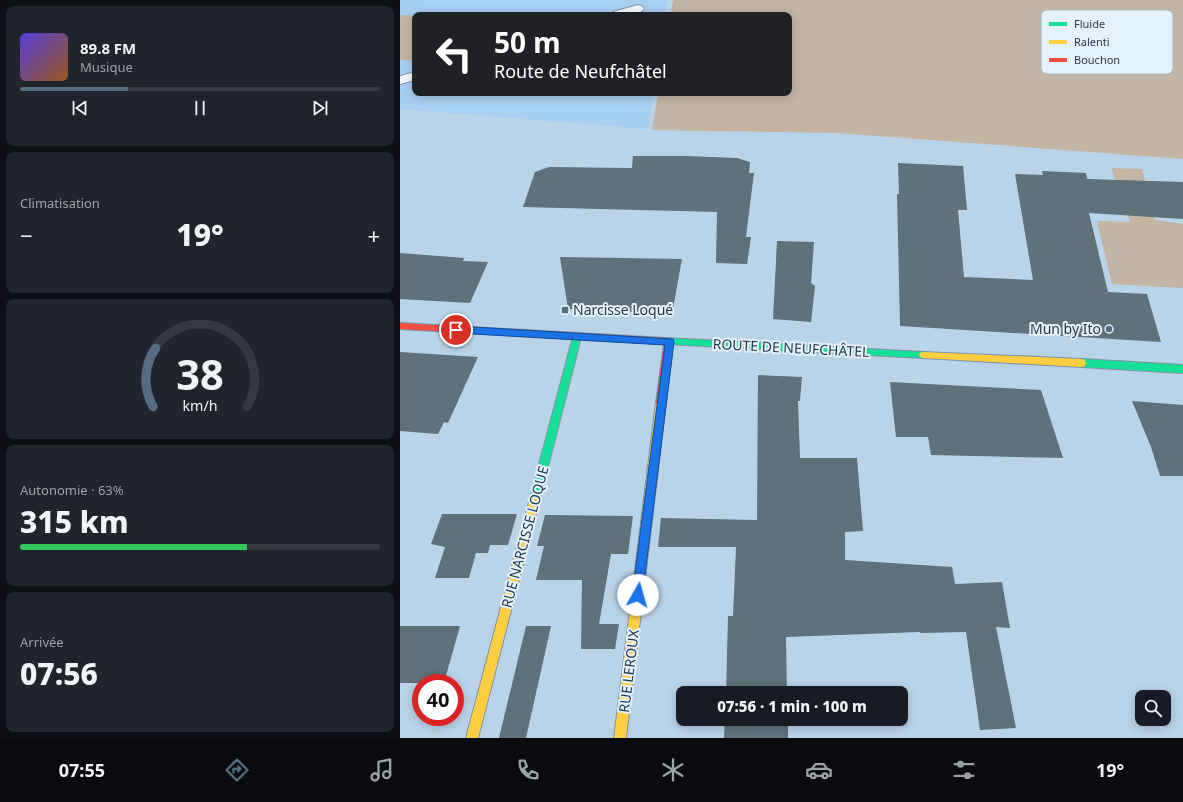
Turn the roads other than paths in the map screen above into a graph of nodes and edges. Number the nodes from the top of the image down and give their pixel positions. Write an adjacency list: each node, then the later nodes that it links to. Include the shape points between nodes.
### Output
1 (638, 9): 2 (lane)
2 (628, 12)
3 (412, 77): 4 (lane)
4 (400, 80)
5 (400, 326): 6 (main road, ROUTE DE NEUFCHÂTEL)
6 (577, 336): 7 (main road, ROUTE DE NEUFCHÂTEL); 9 (main road, RUE NARCISSE LOQUE)
7 (669, 342): 8 (main road, ROUTE DE NEUFCHÂTEL); 10 (main road, RUE LEROUX)
8 (1183, 369)
9 (472, 738)
10 (620, 738)

